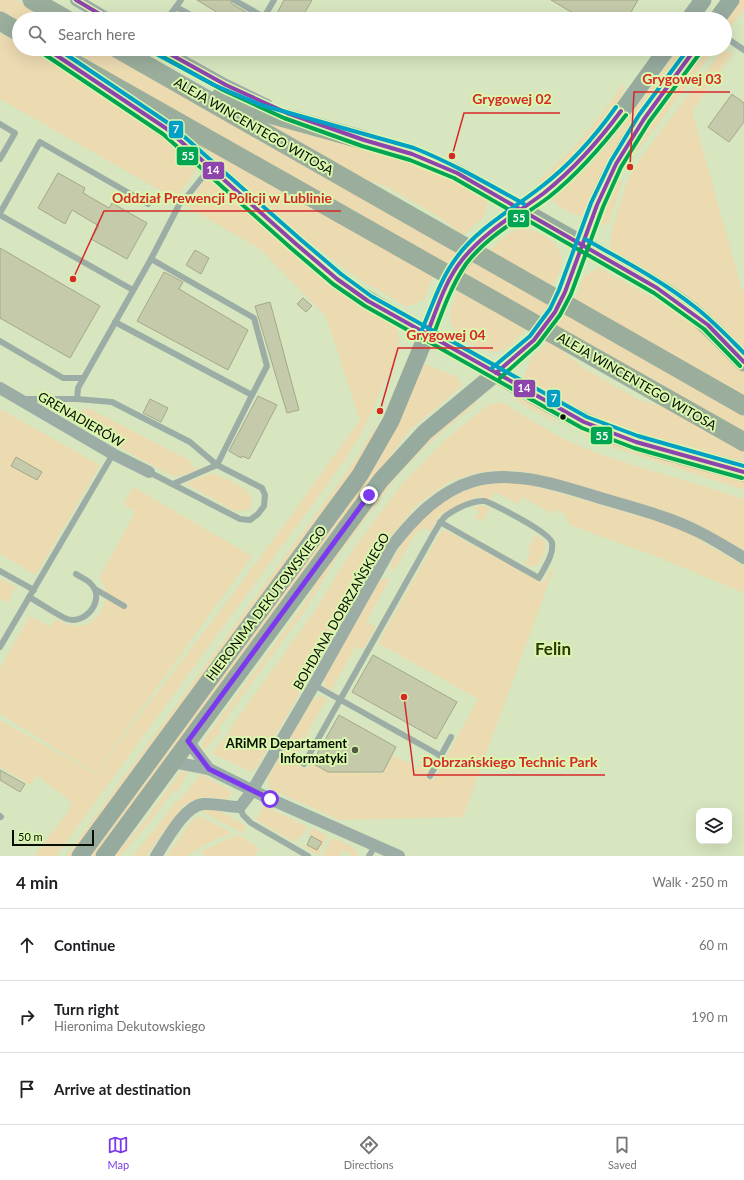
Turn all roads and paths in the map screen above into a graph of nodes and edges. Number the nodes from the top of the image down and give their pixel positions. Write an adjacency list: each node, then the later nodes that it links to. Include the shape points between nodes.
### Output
1 (32, 0): 9 (main road)
2 (76, 0): 10 (street)
3 (181, 0): 8 (lane)
4 (234, 0): 13 (lane)
5 (274, 0): 14 (lane)
6 (702, 0): 15 (street)
7 (730, 0): 16 (street)
8 (176, 7): 11 (lane); 12 (lane)
9 (54, 12)
10 (96, 12)
11 (172, 12)
12 (185, 12)
13 (254, 12)
14 (267, 12)
15 (694, 12)
16 (722, 12)
17 (0, 21): 18 (main road)
18 (12, 28)
19 (732, 42): 20 (lane)
20 (744, 50)
21 (58, 56): 31 (main road, via 167,129)
22 (60, 56): 49 (main road, ALEJA WINCENTEGO WITOSA)
23 (130, 56): 48 (main road, ALEJA WINCENTEGO WITOSA)
24 (147, 56): 29 (main road, via 236,103)
25 (174, 56): 29 (street, ALEJA WINCENTEGO WITOSA, via 251,98)
26 (662, 56): 33 (street, HIERONIMA DEKUTOWSKIEGO, via 589,151 558,182)
27 (690, 56): 35 (street, HIERONIMA DEKUTOWSKIEGO, via 644,119 616,164)
28 (0, 124): 30 (lane, via 15,133)
29 (364, 140): 33 (street, ALEJA WINCENTEGO WITOSA, via 435,163)
30 (0, 159)
31 (210, 168): 36 (lane, via 180,203); 39 (street, via 337,278 368,301)
32 (148, 204): 34 (lane, via 40,142)
33 (521, 209): 35 (street, ALEJA WINCENTEGO WITOSA); 39 (street, HIERONIMA DEKUTOWSKIEGO, bridge, via 487,234 462,261 446,289)
34 (0, 214): 37 (lane)
35 (582, 244): 41 (main road, via 657,288 690,311 708,325); 42 (street, HIERONIMA DEKUTOWSKIEGO, bridge, via 565,292 548,322 529,344)
36 (151, 258): 37 (lane); 45 (lane, via 254,318 267,366)
37 (133, 290): 38 (lane)
38 (115, 322): 43 (lane); 45 (lane)
39 (427, 334): 42 (street); 76 (street, HIERONIMA DEKUTOWSKIEGO, via 391,421 360,474)
40 (0, 341): 43 (lane, via 63,378)
41 (744, 362)
42 (496, 373): 53 (main road, via 570,415 599,428 647,445); 67 (street, HIERONIMA DEKUTOWSKIEGO, via 425,432 381,480)
43 (83, 378): 47 (lane, via 78,388)
44 (0, 388): 46 (street, GRENADIERÓW)
45 (252, 395): 51 (lane)
46 (18, 399): 47 (lane); 50 (street, GRENADIERÓW)
47 (77, 399): 51 (lane, via 112,402 190,442)
48 (744, 406)
49 (744, 442)
50 (113, 454): 52 (street, GRENADIERÓW); 60 (lane)
51 (217, 465): 54 (lane); 54 (lane, via 262,488 265,495 264,506 250,520 240,519)
52 (149, 472): 54 (lane)
53 (744, 472)
54 (173, 484)
55 (440, 522): 55 (lane, via 447,515 468,504 485,501 542,532 553,544 552,551 539,578); 65 (lane)
56 (744, 558): 64 (street, BOHDANA DOBRZAŃSKIEGO, via 678,522 542,481 499,477 474,481 436,499 407,527 392,546)
57 (0, 571): 60 (lane)
58 (76, 574): 59 (lane)
59 (94, 589): 61 (lane, via 94,605 88,614 79,619 68,619); 62 (lane)
60 (34, 590): 61 (lane)
61 (29, 597): 63 (lane)
62 (124, 606)
63 (0, 647)
64 (314, 685): 65 (lane); 73 (street, BOHDANA DOBRZAŃSKIEGO)
65 (340, 700): 68 (lane); 70 (lane)
66 (451, 737): 68 (lane)
67 (188, 741): 69 (street, HIERONIMA DEKUTOWSKIEGO); 71 (street)
68 (441, 756): 72 (lane)
69 (173, 762): 71 (street); 77 (street, HIERONIMA DEKUTOWSKIEGO)
70 (304, 764)
71 (209, 769): 73 (street)
72 (430, 776)
73 (252, 791): 74 (street, BOHDANA DOBRZAŃSKIEGO); 75 (street)
74 (240, 807): 78 (street, via 202,804 194,807 184,815); 79 (lane, via 243,815 251,823)
75 (372, 851): 80 (street)
76 (80, 856)
77 (104, 856)
78 (156, 856)
79 (308, 856)
80 (399, 856)

